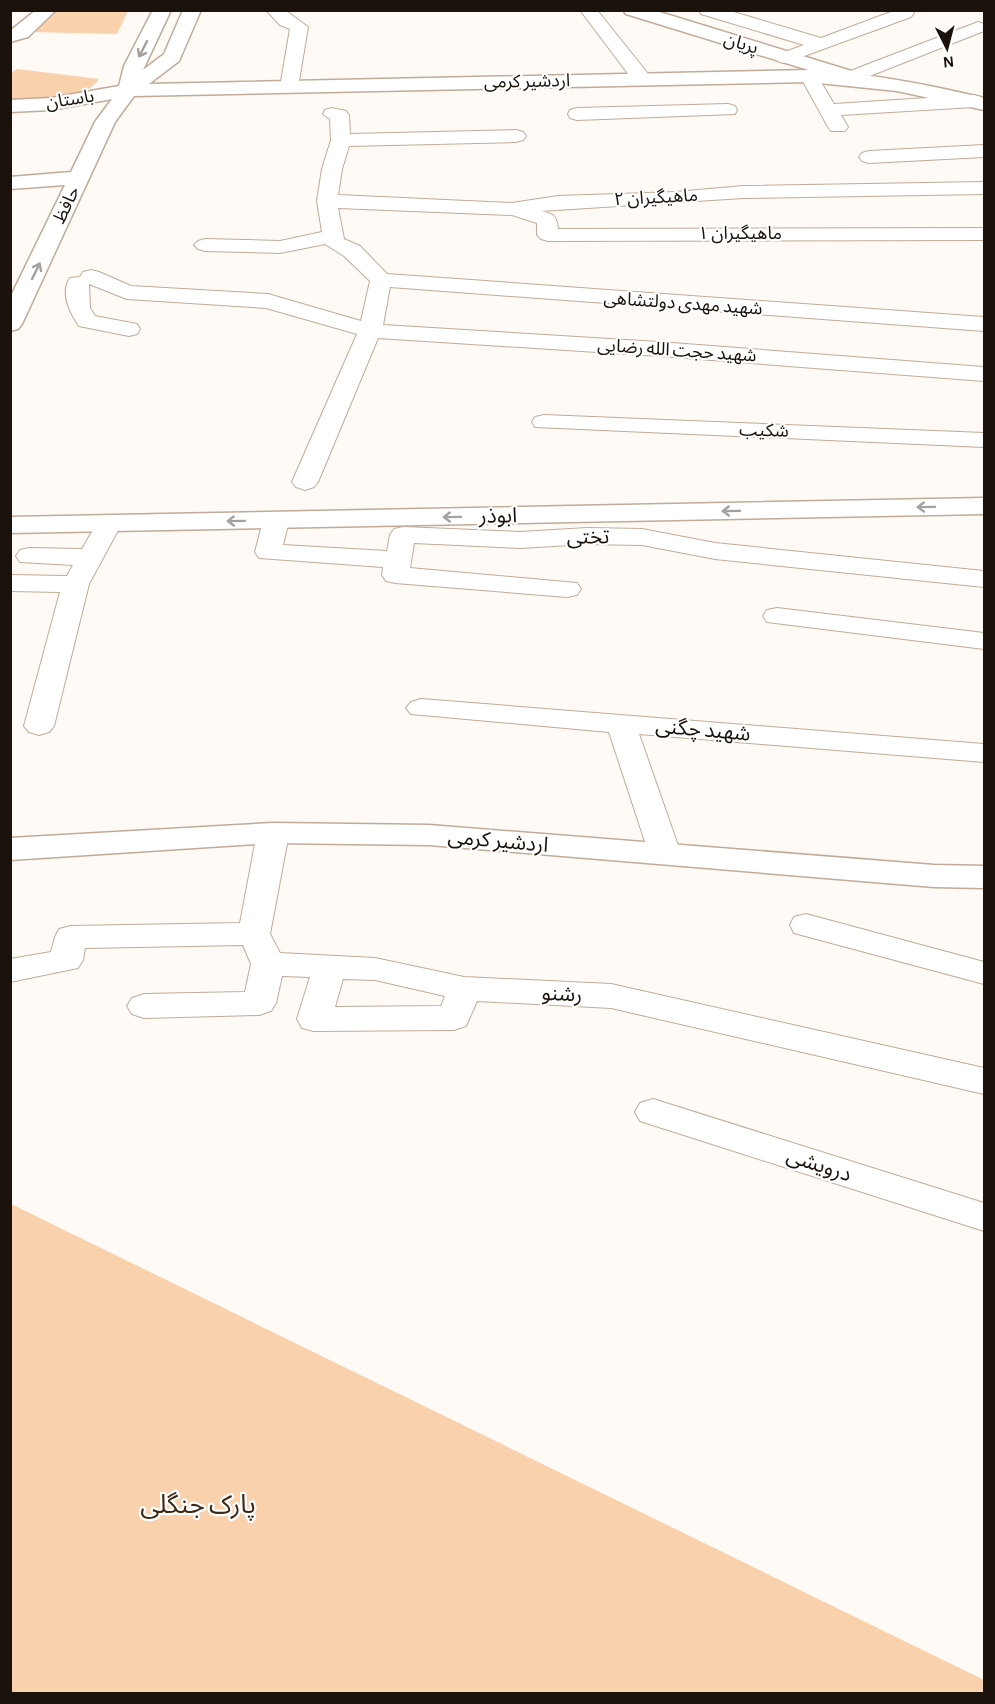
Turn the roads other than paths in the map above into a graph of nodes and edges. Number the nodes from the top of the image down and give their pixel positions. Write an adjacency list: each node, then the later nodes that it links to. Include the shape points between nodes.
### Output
1 (47, 10): 12 (main road, via 21,33)
2 (162, 10): 22 (main road, one-way to 22, via 134,66)
3 (192, 10): 14 (main road)
4 (274, 10): 20 (street, via 299,27)
5 (588, 10): 18 (street)
6 (632, 10): 15 (main road, پریان)
7 (707, 10): 10 (street)
8 (774, 10): 10 (street)
9 (905, 13): 13 (street)
10 (746, 21): 13 (street)
11 (978, 27): 17 (street)
12 (10, 37)
13 (820, 44): 15 (street)
14 (172, 57): 21 (main road, via 174,80); 22 (main road)
15 (785, 58): 17 (main road, پریان)
16 (809, 76): 17 (main road, اردشیر کرمی); 19 (main road, اردشیر کرمی); 26 (street)
17 (851, 77): 23 (main road)
18 (642, 79): 19 (main road, اردشیر کرمی); 20 (main road, اردشیر کرمی)
19 (663, 79): 27 (street)
20 (289, 87): 21 (main road, اردشیر کرمی)
21 (204, 89): 22 (main road, باستان)
22 (128, 90): 24 (main road, باستان); 30 (main road, حافظ)
23 (976, 97): 26 (street)
24 (10, 107): 30 (main road, باستان)
25 (728, 110): 27 (street)
26 (828, 110): 31 (street)
27 (673, 112): 29 (street)
28 (333, 114): 33 (street, via 339,116)
29 (577, 114)
30 (105, 122): 37 (main road, حافظ)
31 (838, 127)
32 (516, 136): 33 (street)
33 (341, 140): 40 (street)
34 (984, 151): 35 (street)
35 (869, 157)
36 (10, 183): 37 (main road)
37 (77, 185): 39 (main road); 46 (main road, حافظ, one-way to 37)
38 (984, 188): 41 (street, ماهیگیران ۲, via 742,192 558,202)
39 (10, 190)
40 (327, 201): 41 (street, ماهیگیران ۲); 43 (street)
41 (512, 209): 42 (street, ماهیگیران ۱, via 548,219 548,235)
42 (984, 234)
43 (332, 236): 44 (street, via 280,247); 45 (street, via 334,242 352,250)
44 (205, 246)
45 (381, 280): 48 (street, شهید مهدی دولتشاهی); 50 (street)
46 (10, 324)
47 (984, 324): 48 (street, شهید مهدی دولتشاهی)
48 (668, 327): 50 (street, شهید حجت الله رضایی); 51 (street, شهید حجت الله رضایی)
49 (129, 329): 50 (street, شهید حجت الله رضایی, via 87,321 79,308 85,280 127,292 268,301)
50 (370, 331): 54 (street)
51 (984, 374)
52 (544, 422): 53 (street, شکیب)
53 (984, 440)
54 (304, 482)
55 (984, 506): 56 (main road, ابوذر, one-way to 56)
56 (276, 521): 57 (main road, ابوذر, one-way to 57); 61 (street, via 268,552)
57 (109, 523): 58 (main road, ابوذر); 60 (street)
58 (10, 525)
59 (29, 556): 60 (street)
60 (91, 557): 64 (street)
61 (398, 560): 62 (street, تختی, via 403,535 520,540 642,537 715,551); 65 (street, via 395,575)
62 (984, 579)
63 (10, 583): 64 (street)
64 (76, 584): 70 (street)
65 (567, 589)
66 (777, 616): 67 (street)
67 (984, 641)
68 (421, 708): 69 (street, شهید چگنی)
69 (621, 724): 71 (street, شهید چگنی); 74 (street)
70 (39, 726)
71 (984, 753)
72 (273, 833): 73 (main road, اردشیر کرمی); 74 (main road, اردشیر کرمی, via 429,835); 77 (street)
73 (10, 849)
74 (665, 854): 75 (main road, اردشیر کرمی)
75 (984, 877)
76 (806, 925): 80 (street)
77 (261, 949): 78 (street, رشنو); 79 (street, رشنو, via 71,937 66,960); 82 (street, via 259,1003)
78 (330, 967): 81 (street, رشنو, via 375,969); 81 (street, via 314,1019 454,1018)
79 (10, 971)
80 (984, 973)
81 (464, 989): 83 (street, رشنو, via 611,996)
82 (144, 1006)
83 (984, 1082)
84 (653, 1112): 85 (street, درویشی)
85 (984, 1217)

